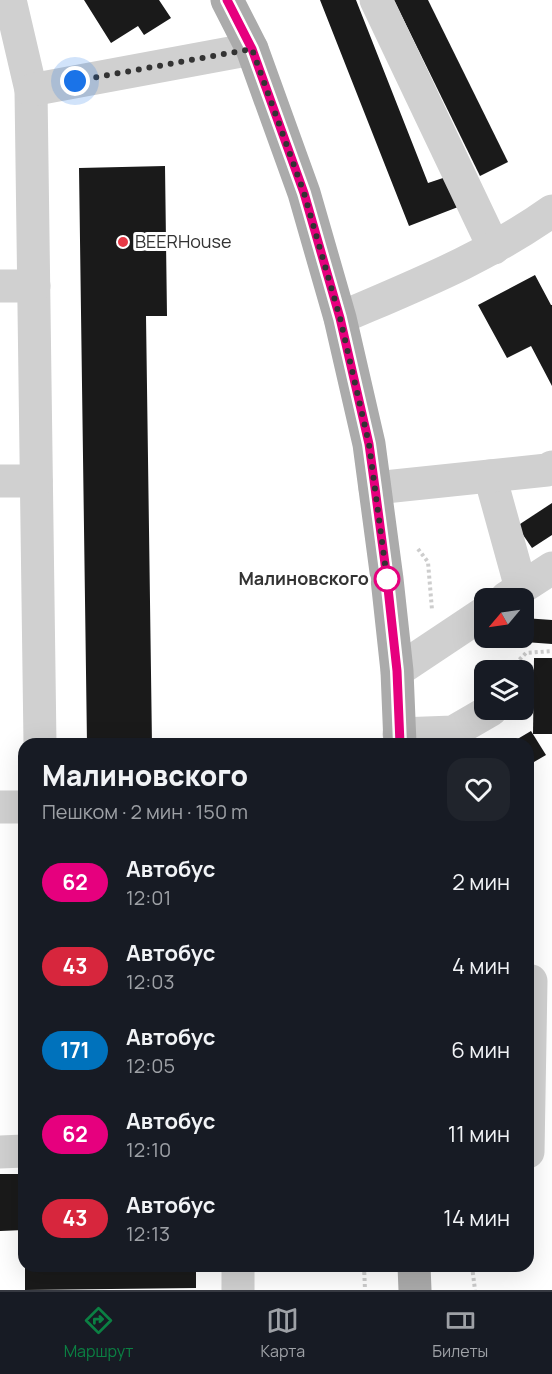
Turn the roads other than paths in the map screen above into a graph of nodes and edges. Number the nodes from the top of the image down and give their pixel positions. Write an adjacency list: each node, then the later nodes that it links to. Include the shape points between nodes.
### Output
1 (10, 0): 5 (street)
2 (227, 0): 4 (main road)
3 (376, 0): 7 (street)
4 (252, 49): 5 (street); 10 (main road, via 304,193)
5 (31, 90): 9 (street)
6 (552, 211): 7 (street)
7 (494, 248): 10 (street)
8 (0, 286): 9 (street)
9 (34, 286): 14 (street)
10 (340, 318): 15 (main road)
11 (552, 467): 12 (street, via 547,471)
12 (490, 476): 15 (street); 17 (street)
13 (0, 481): 14 (street)
14 (36, 481): 22 (street)
15 (375, 488): 20 (main road)
16 (552, 568): 18 (street)
17 (512, 588)
18 (521, 588)
19 (474, 620): 20 (street)
20 (397, 671): 23 (main road)
21 (474, 720): 24 (street, via 453,732)
22 (40, 738)
23 (400, 738)
24 (408, 738)
25 (0, 807): 26 (street)
26 (18, 807)
27 (537, 981): 28 (street)
28 (534, 1038)
29 (18, 1151): 30 (street)
30 (0, 1152)
31 (238, 1272): 33 (street)
32 (414, 1272): 34 (main road)
33 (238, 1290)
34 (415, 1290)

